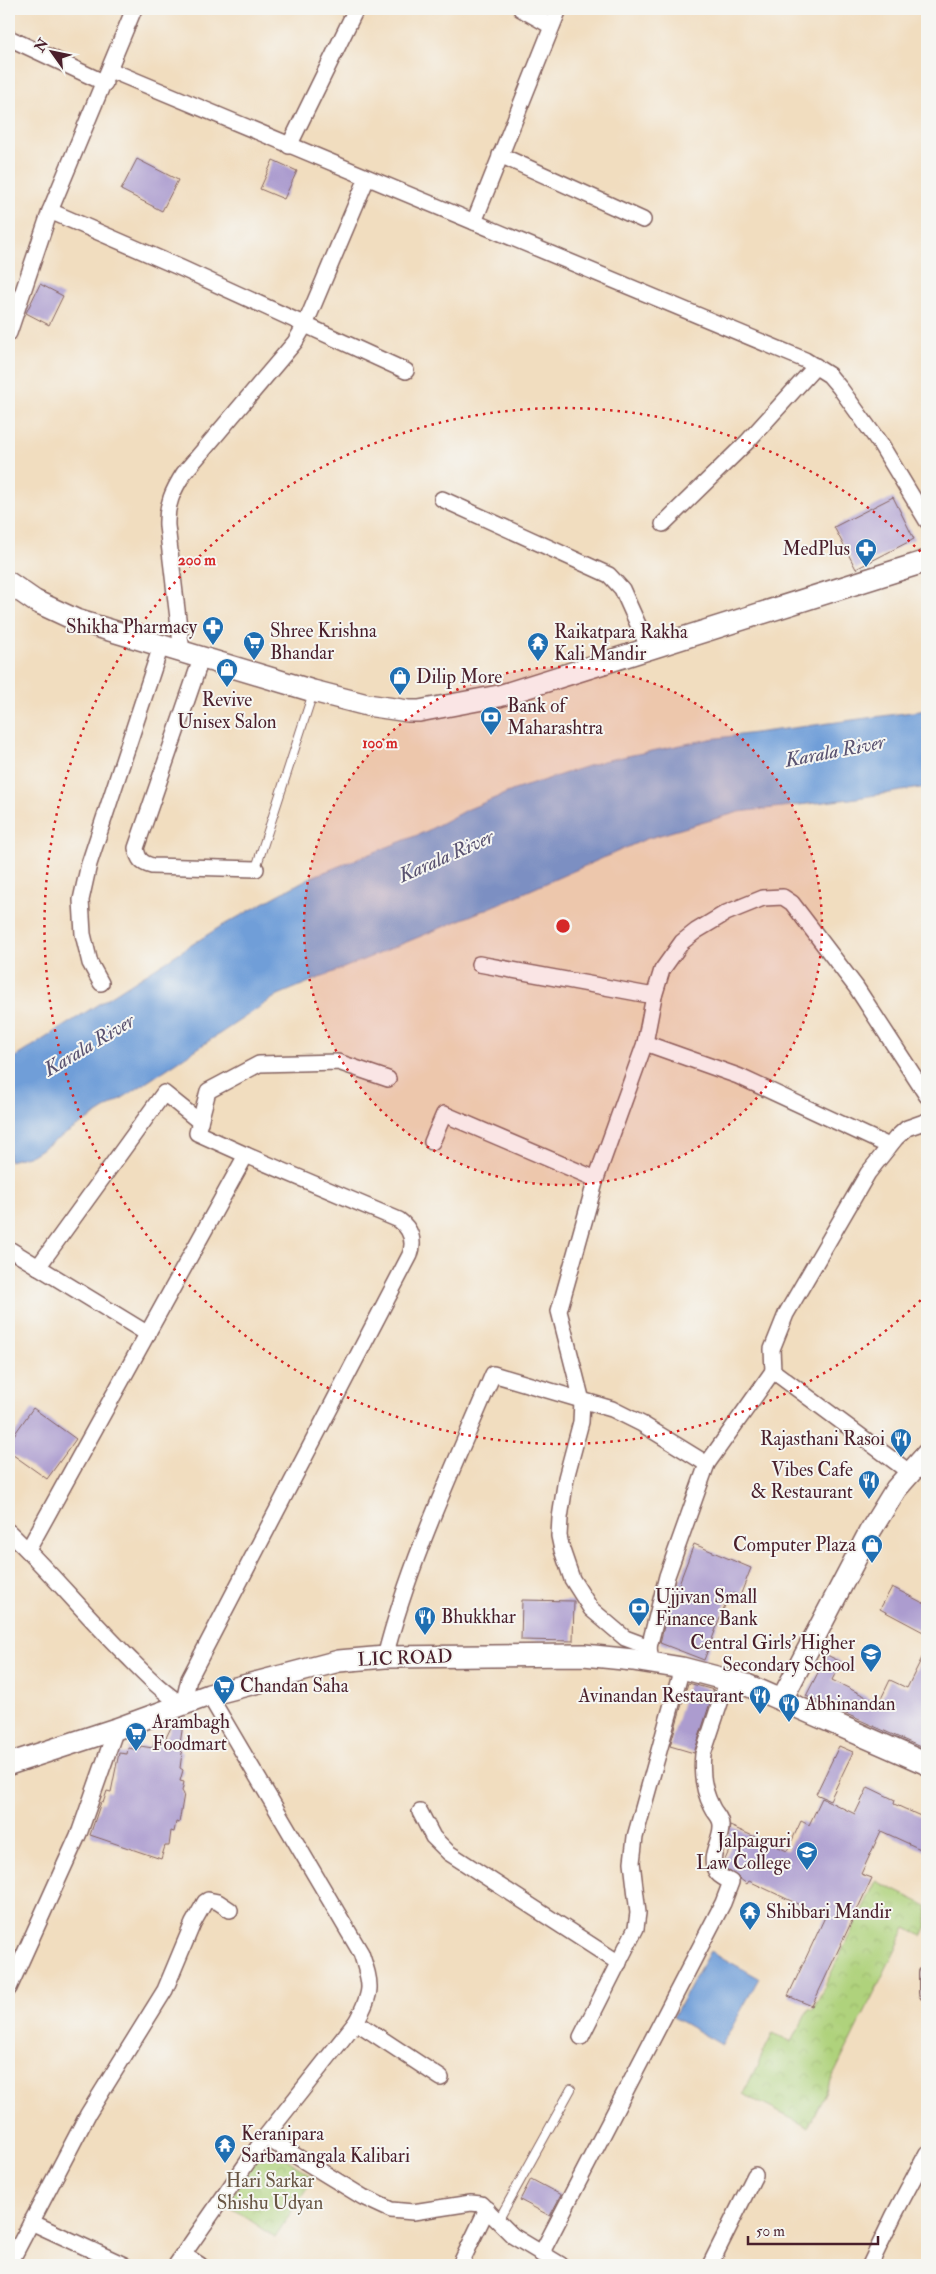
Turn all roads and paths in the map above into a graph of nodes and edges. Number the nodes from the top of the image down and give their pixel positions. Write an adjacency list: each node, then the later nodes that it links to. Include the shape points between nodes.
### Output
1 (134, 9): 7 (street)
2 (356, 9): 8 (street)
3 (521, 9): 5 (street)
4 (559, 9): 5 (street)
5 (551, 26): 9 (street)
6 (9, 38): 7 (street)
7 (107, 76): 8 (street); 11 (street)
8 (289, 146): 10 (street)
9 (500, 155): 12 (street); 13 (street)
10 (367, 178): 13 (street); 14 (street)
11 (50, 212): 14 (street); 15 (street)
12 (643, 220)
13 (474, 222): 16 (street)
14 (305, 325): 17 (street); 27 (street, via 281,359 184,473 172,495 166,511)
15 (9, 333)
16 (816, 366): 19 (street, via 830,375 840,388 881,446); 20 (street, via 747,442)
17 (406, 371)
18 (442, 499): 28 (street, via 609,575 622,589)
19 (927, 521)
20 (663, 524)
21 (927, 561): 25 (street)
22 (927, 573): 25 (street)
23 (9, 583): 27 (street, via 55,612)
24 (9, 590): 26 (street, via 52,618)
25 (708, 636): 28 (street)
26 (159, 652): 29 (street); 33 (street, via 89,864 81,900 83,934 90,963)
27 (182, 652): 30 (street)
28 (651, 654): 30 (street, via 501,705 456,714 407,719)
29 (200, 665): 30 (street); 31 (street, via 136,848 137,856 152,866)
30 (312, 695): 31 (lane)
31 (255, 872)
32 (479, 964): 34 (street)
33 (101, 983)
34 (654, 996): 35 (street); 37 (street, via 662,970 682,942 696,930 755,901 783,897 792,903 856,986)
35 (645, 1043): 41 (street, via 738,1076); 43 (street)
36 (388, 1079): 39 (street, via 338,1062 259,1064 208,1090)
37 (927, 1096)
38 (927, 1120): 41 (street, via 907,1128)
39 (200, 1122): 42 (street, via 197,1133); 45 (street, via 164,1093)
40 (432, 1142): 43 (street, via 444,1114)
41 (889, 1146): 47 (street, via 868,1173 786,1314 772,1349)
42 (246, 1155): 46 (street); 61 (street, via 399,1220 409,1230 412,1249 188,1679)
43 (596, 1179): 48 (street, via 559,1311)
44 (9, 1249): 45 (street)
45 (38, 1267): 46 (street)
46 (148, 1334): 53 (street)
47 (773, 1372): 50 (street); 51 (street)
48 (582, 1402): 50 (street, via 612,1409); 54 (street, via 581,1422 566,1478 560,1518 562,1550 572,1580 591,1609); 55 (street, via 493,1374 425,1536)
49 (927, 1454): 51 (street)
50 (707, 1464): 54 (street, via 667,1576)
51 (909, 1472): 57 (street, via 869,1533)
52 (9, 1532): 53 (street)
53 (28, 1550): 61 (street, via 90,1620 166,1694)
54 (650, 1655): 55 (street, LIC ROAD); 56 (street, LIC ROAD)
55 (385, 1657): 59 (street, LIC ROAD, via 338,1661)
56 (682, 1668): 58 (street, LIC ROAD); 67 (street, via 634,1837 632,1869 638,1914 636,1928)
57 (797, 1668): 58 (street, via 776,1683 762,1686); 60 (street)
58 (738, 1682): 60 (street, LIC ROAD); 82 (street, via 703,1754 702,1767 708,1798 722,1827 714,1851 714,1868 731,1882)
59 (209, 1695): 61 (street, LIC ROAD); 71 (street, via 361,1953 369,1982 368,2000)
60 (782, 1699): 64 (street, LIC ROAD)
61 (183, 1704): 62 (street, LIC ROAD)
62 (116, 1729): 63 (street, LIC ROAD); 69 (street, via 80,1831)
63 (9, 1764)
64 (927, 1764)
65 (420, 1812): 67 (street, via 433,1837 449,1853)
66 (230, 1910): 81 (street, via 208,1900 198,1912 165,1990 88,2114)
67 (619, 1963): 72 (street)
68 (927, 1974): 70 (street)
69 (9, 1988)
70 (927, 1993)
71 (356, 2022): 73 (street); 75 (street)
72 (581, 2037)
73 (441, 2078)
74 (571, 2089): 80 (lane)
75 (265, 2137): 79 (street, via 363,2197 391,2210 420,2212 477,2203); 83 (street)
76 (927, 2153): 77 (street)
77 (923, 2174): 90 (street, via 894,2215)
78 (755, 2175): 89 (street)
79 (487, 2209): 80 (street); 87 (street)
80 (498, 2220): 82 (street, via 513,2236)
81 (31, 2222): 84 (street); 85 (street)
82 (541, 2254): 88 (street)
83 (180, 2260): 86 (street)
84 (9, 2265)
85 (124, 2265)
86 (200, 2265)
87 (460, 2265)
88 (561, 2265)
89 (710, 2265)
90 (870, 2265)

